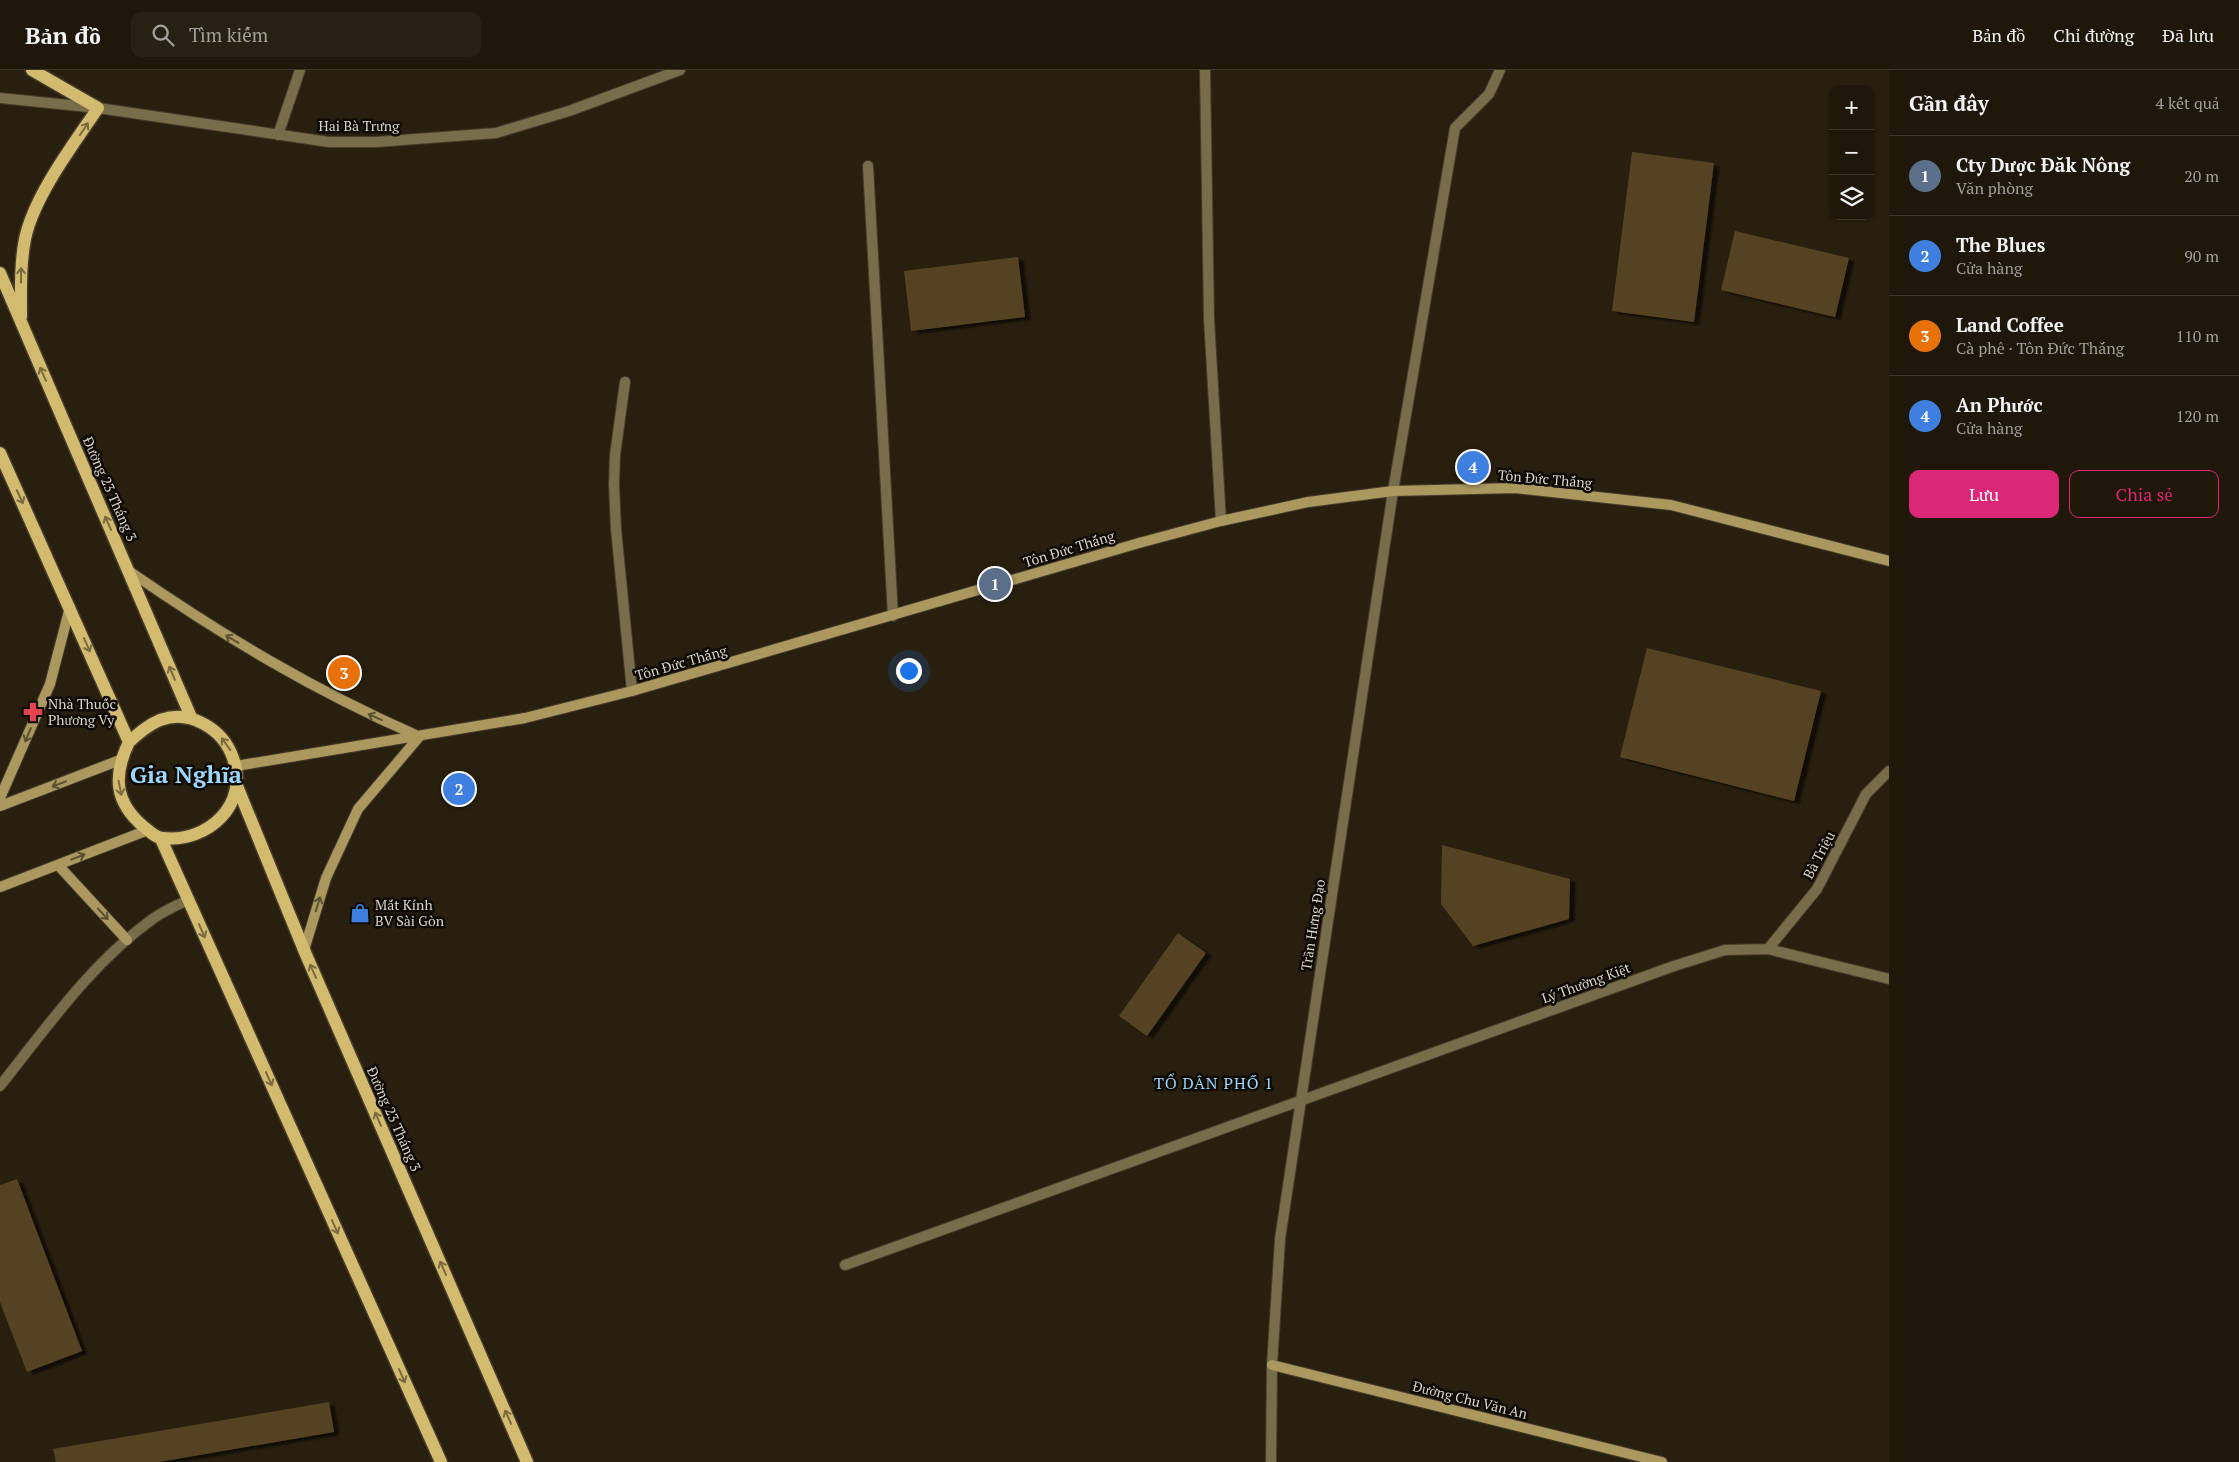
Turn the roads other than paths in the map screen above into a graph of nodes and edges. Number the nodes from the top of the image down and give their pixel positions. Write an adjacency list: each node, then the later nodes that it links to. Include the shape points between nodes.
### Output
1 (32, 70): 7 (main road)
2 (300, 70): 8 (street)
3 (680, 70): 8 (street, Hai Bà Trưng, via 570,111 496,133 367,142 329,142)
4 (1205, 70): 15 (street, via 1209,319)
5 (1500, 70): 14 (street, Trần Hưng Đạo, via 1489,94 1456,128)
6 (0, 98): 7 (street, Hai Bà Trưng)
7 (98, 108): 8 (street, Hai Bà Trưng); 11 (main road, one-way to 7, via 21,267 34,211)
8 (278, 135)
9 (868, 166): 19 (street)
10 (0, 273): 11 (main road, Đường 23 Tháng 3)
11 (21, 324): 17 (main road, Đường 23 Tháng 3, one-way to 11)
12 (625, 382): 20 (street, via 614,455 614,485)
13 (0, 453): 18 (main road, one-way to 18)
14 (1393, 491): 15 (main road, Tôn Đức Thắng, via 1308,502); 16 (main road, Tôn Đức Thắng, via 1515,488 1671,506); 40 (street, Trần Hưng Đạo)
15 (1221, 521): 19 (main road, Tôn Đức Thắng)
16 (1889, 561)
17 (129, 571): 21 (main road, Đường 23 Tháng 3, one-way to 17); 22 (main road, one-way to 17, via 356,709 267,661 198,619)
18 (70, 606): 23 (main road, one-way to 23); 28 (main road, one-way to 28, via 50,684)
19 (893, 616): 20 (main road, Tôn Đức Thắng)
20 (632, 691): 22 (main road, Tôn Đức Thắng, via 525,718)
21 (191, 718): 23 (main road, via 162,719 144,728); 25 (main road, Đường 23 Tháng 3, one-way to 21, via 230,748 217,732)
22 (419, 737): 25 (main road, Tôn Đức Thắng); 37 (main road, one-way to 22, via 326,878 358,809)
23 (129, 742): 24 (main road)
24 (120, 760): 29 (main road, one-way to 29); 30 (main road, one-way to 30, via 118,780 122,800 132,817)
25 (236, 766): 27 (main road, Đường 23 Tháng 3)
26 (1889, 770): 36 (street, Bà Triệu, via 1866,794 1817,888)
27 (237, 786): 31 (main road, Đường 23 Tháng 3, via 232,804 221,820 205,832 186,838); 37 (main road, Đường 23 Tháng 3)
28 (0, 798)
29 (0, 806)
30 (148, 830): 31 (main road); 32 (main road, one-way to 30)
31 (161, 838): 34 (main road)
32 (58, 866): 33 (main road); 35 (main road, one-way to 35)
33 (0, 887)
34 (188, 900): 35 (street, via 155,917); 43 (main road, one-way to 43)
35 (127, 940): 39 (street, via 75,991)
36 (1768, 949): 38 (street, Lý Thường Kiệt); 40 (street, Lý Thường Kiệt, via 1725,950 1674,966)
37 (304, 950): 44 (main road, Đường 23 Tháng 3, one-way to 37)
38 (1889, 979)
39 (0, 1086)
40 (1300, 1102): 41 (street, Lý Thường Kiệt); 42 (street, Trần Hưng Đạo, via 1280,1239)
41 (845, 1265)
42 (1272, 1365): 45 (street, Trần Hưng Đạo); 46 (main road, Đường Chu Văn An)
43 (441, 1462)
44 (527, 1462)
45 (1271, 1462)
46 (1662, 1462)

